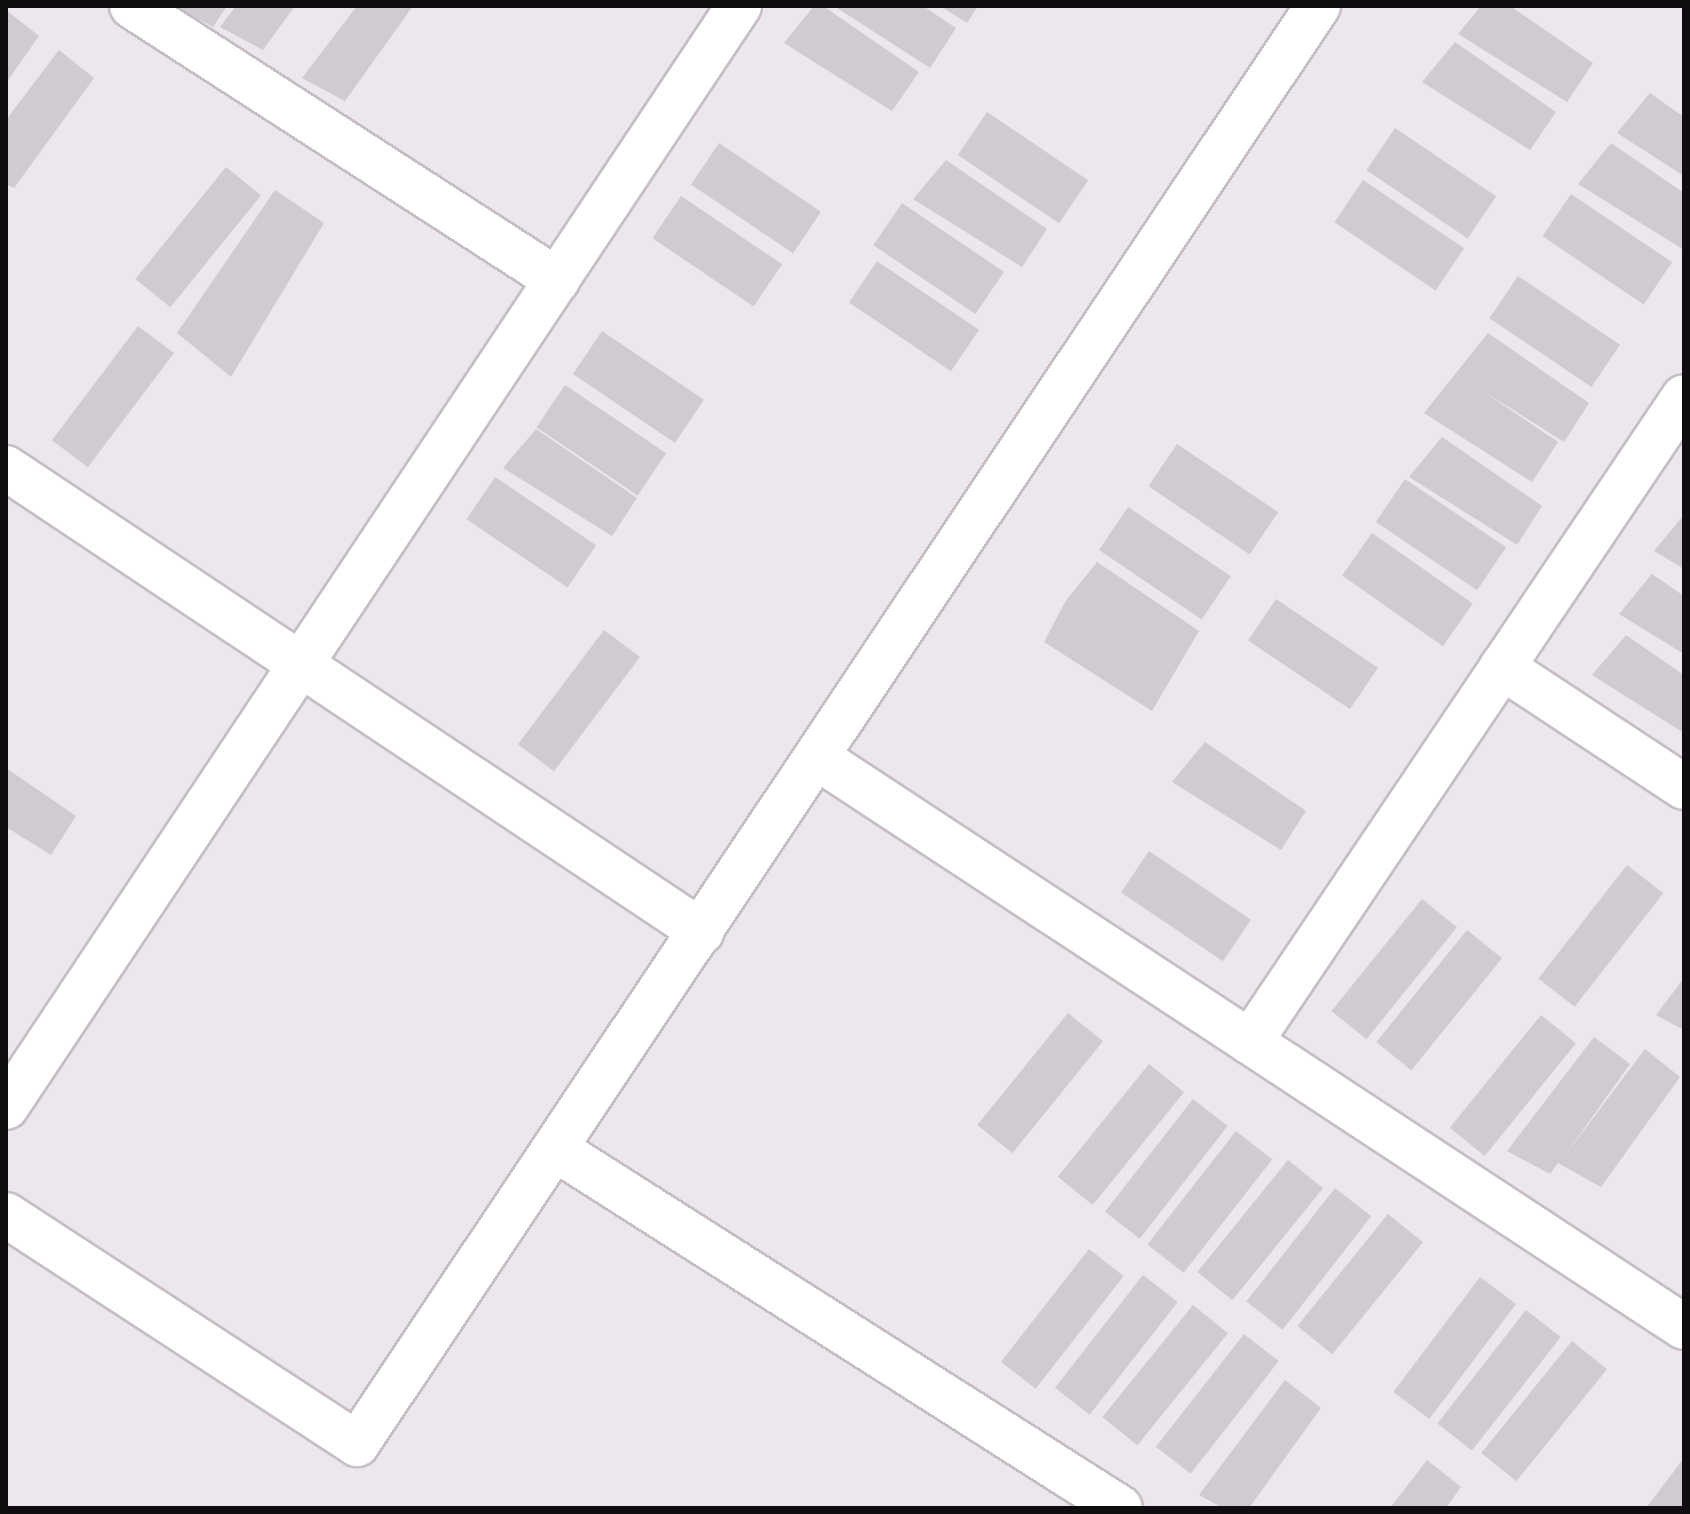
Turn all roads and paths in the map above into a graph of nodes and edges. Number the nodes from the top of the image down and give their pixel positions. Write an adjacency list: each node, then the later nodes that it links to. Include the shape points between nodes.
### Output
1 (132, 6): 4 (street)
2 (739, 6): 4 (street)
3 (1318, 6): 9 (street)
4 (557, 280): 7 (street)
5 (1684, 397): 8 (street)
6 (6, 468): 7 (street)
7 (301, 664): 11 (street); 13 (street)
8 (1502, 667): 10 (street); 12 (street)
9 (818, 758): 11 (street); 12 (street)
10 (1684, 787)
11 (702, 932): 14 (street)
12 (1250, 1042): 16 (street)
13 (6, 1107)
14 (557, 1150): 15 (street, via 357,1444); 17 (street)
15 (6, 1215)
16 (1684, 1327)
17 (1120, 1508)

